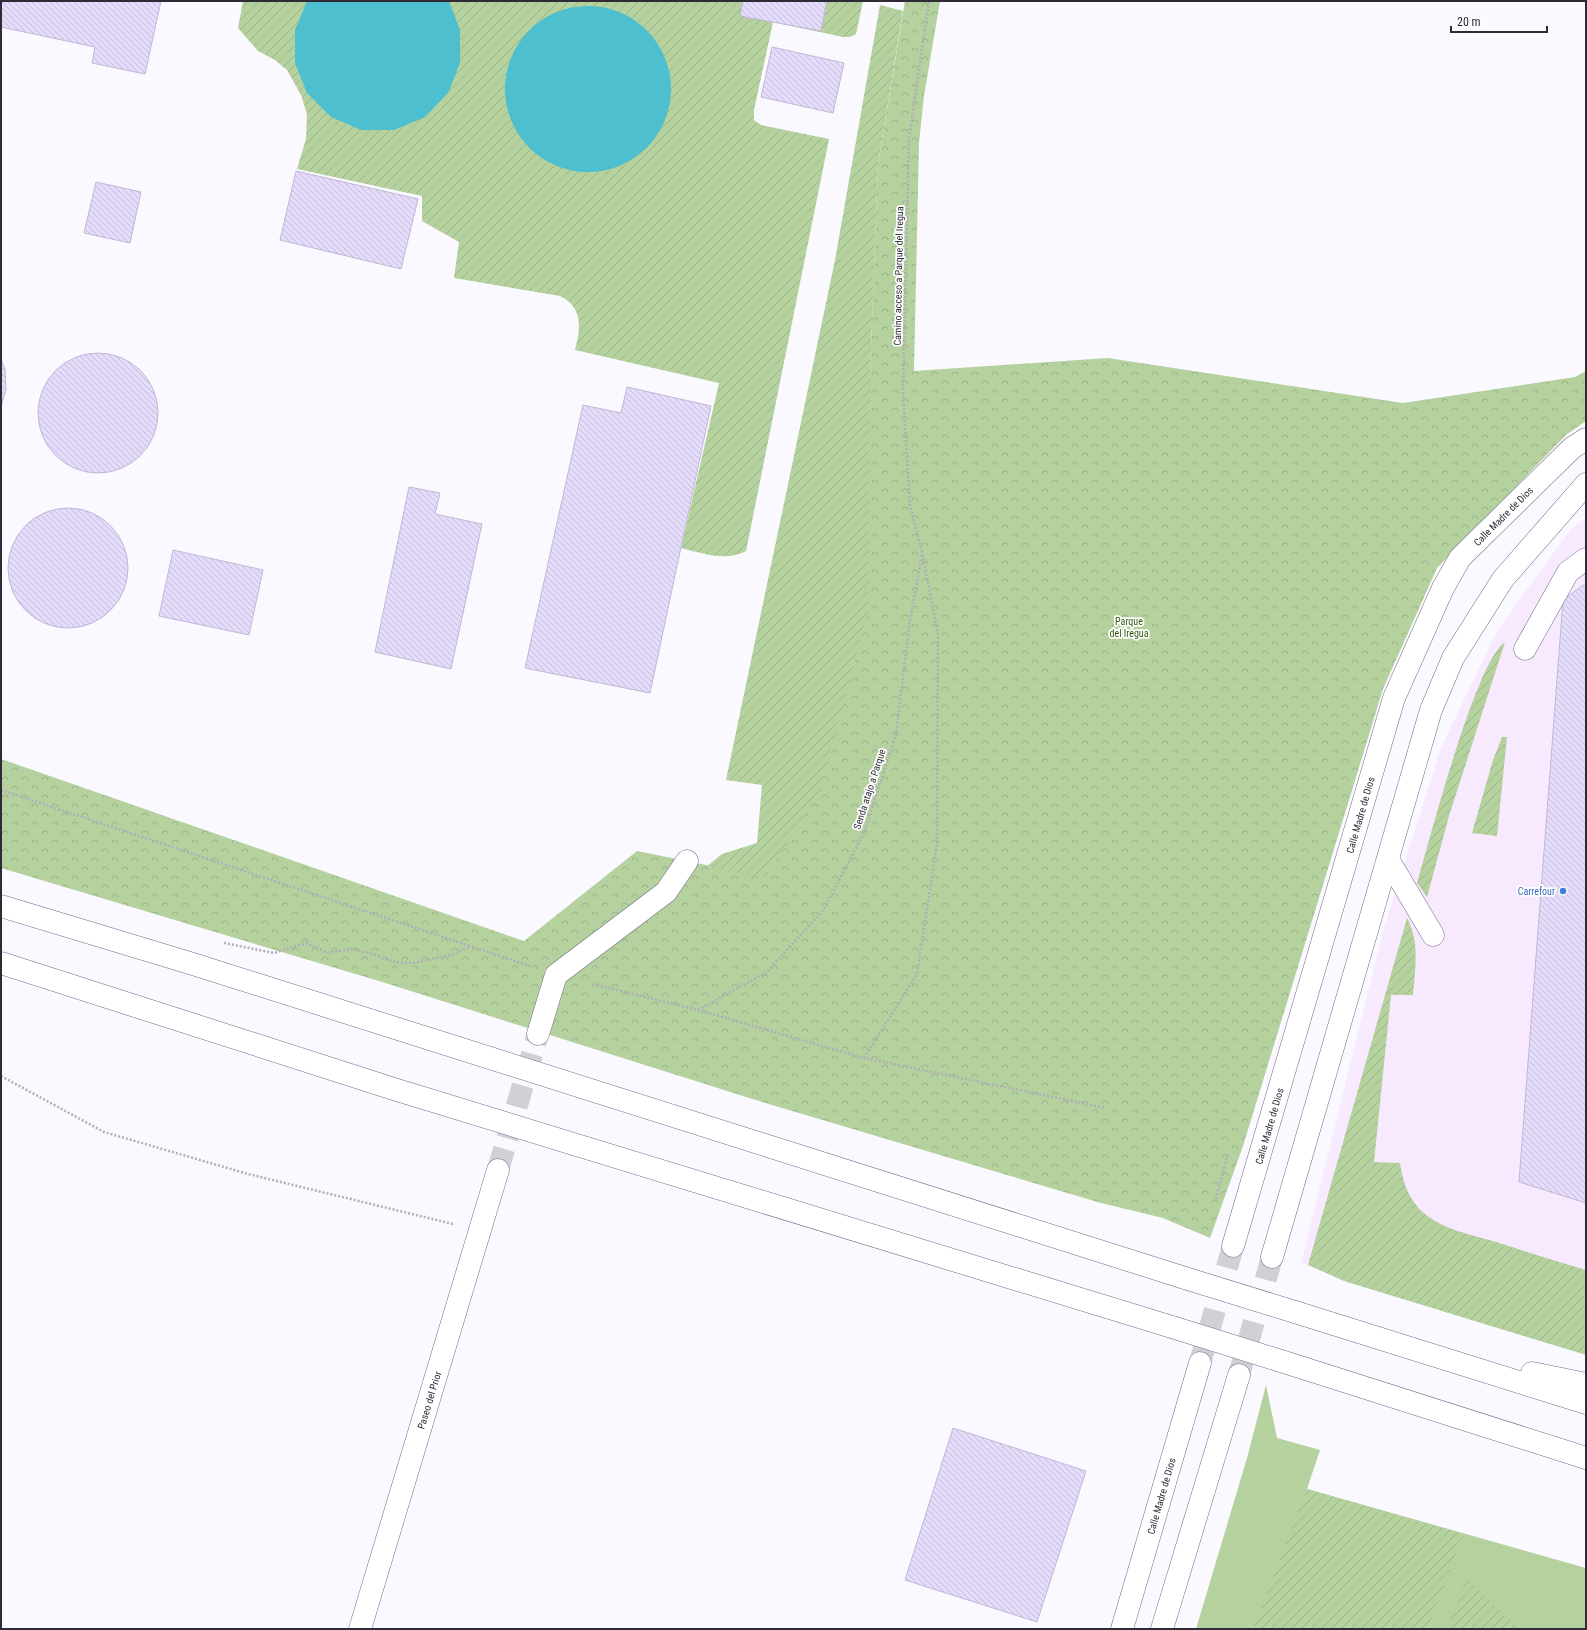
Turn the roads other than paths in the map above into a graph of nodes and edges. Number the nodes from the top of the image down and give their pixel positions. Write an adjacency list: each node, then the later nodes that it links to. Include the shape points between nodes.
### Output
1 (1586, 439): 12 (main road, Calle Madre de Dios, via 1572,448 1460,558 1443,588 1403,677 1394,698)
2 (1586, 484): 5 (main road, via 1503,579 1453,658 1432,710)
3 (1586, 559): 4 (main road, via 1568,572)
4 (1526, 649)
5 (1388, 859): 8 (main road); 13 (main road)
6 (687, 861): 10 (main road, via 666,892 556,974)
7 (1, 906): 14 (main road, bridge, via 193,964)
8 (1433, 936)
9 (1, 963): 19 (main road, bridge, via 404,1092 1172,1327)
10 (538, 1034)
11 (498, 1170): 20 (main road, Paseo del Prior)
12 (1233, 1246)
13 (1272, 1256)
14 (1413, 1349): 17 (main road); 18 (main road)
15 (1200, 1363): 21 (main road, Calle Madre de Dios)
16 (1239, 1375): 22 (main road)
17 (1586, 1384)
18 (1586, 1403)
19 (1586, 1458)
20 (360, 1629)
21 (1122, 1629)
22 (1162, 1629)

